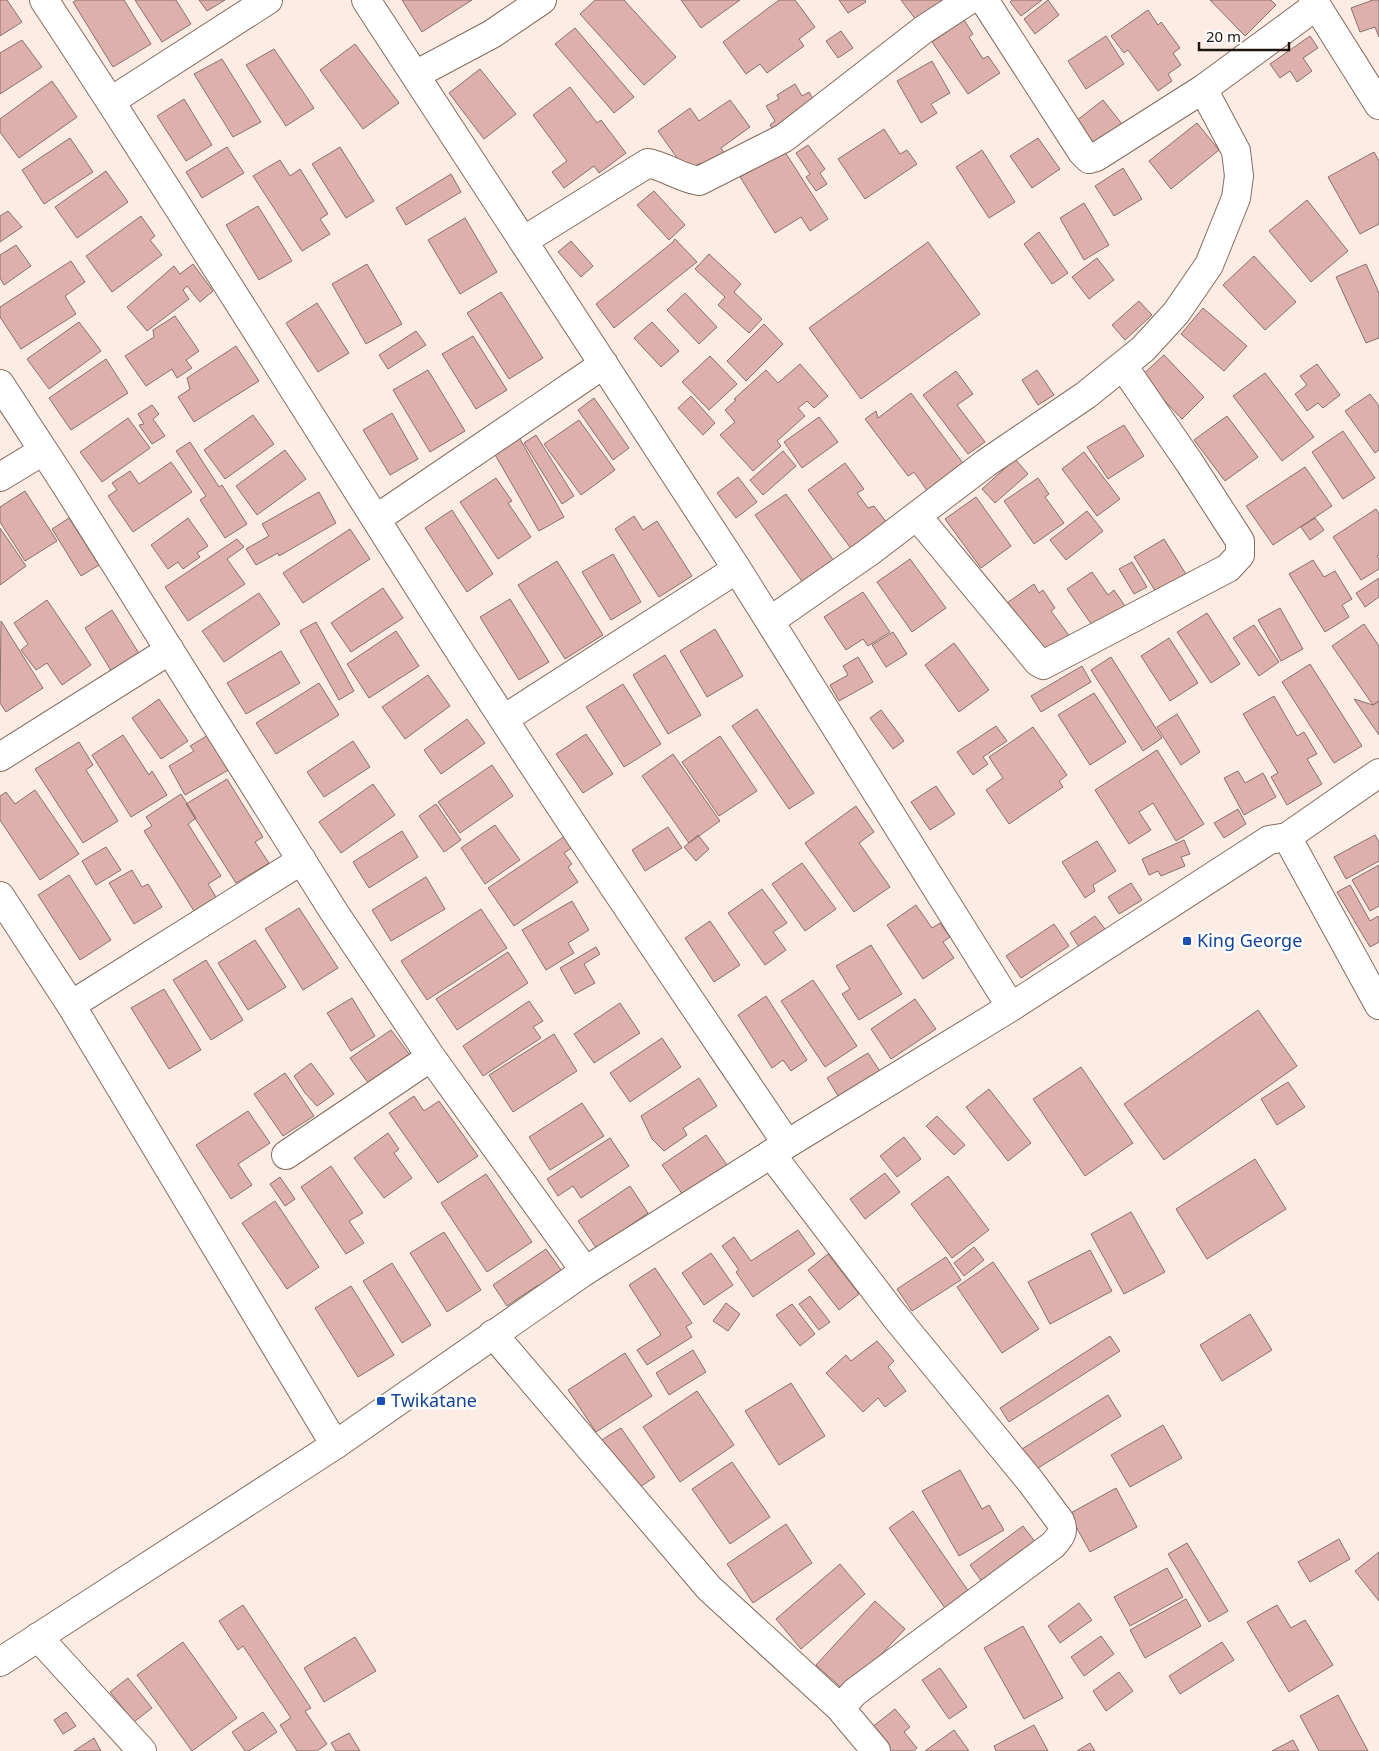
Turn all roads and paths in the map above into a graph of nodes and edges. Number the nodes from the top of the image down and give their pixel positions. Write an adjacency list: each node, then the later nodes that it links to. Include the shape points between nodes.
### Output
1 (44, 0): 10 (street)
2 (268, 0): 10 (street)
3 (366, 0): 8 (street)
4 (542, 0): 8 (street, via 492,34)
5 (969, 0): 12 (street, via 923,30 784,138 700,181 648,163)
6 (984, 0): 9 (street, via 1089,159)
7 (1314, 3): 9 (street); 11 (street)
8 (415, 75): 12 (street)
9 (1203, 89): 14 (street, via 1236,152 1239,176 1236,198 1209,265 1176,314 1143,350)
10 (111, 102): 19 (street)
11 (1379, 104)
12 (523, 241): 13 (street)
13 (604, 364): 19 (street); 20 (street)
14 (1123, 366): 18 (street); 18 (street, via 1240,541 1240,556 1228,568 1043,665)
15 (0, 384): 16 (street)
16 (43, 451): 17 (street); 22 (street)
17 (0, 477)
18 (917, 516): 21 (street)
19 (376, 519): 23 (street)
20 (737, 569): 21 (street); 23 (street)
21 (770, 621): 31 (street)
22 (170, 650): 24 (street); 27 (street)
23 (504, 719): 33 (street, via 647,937)
24 (0, 757)
25 (1379, 774): 26 (street)
26 (1278, 838): 30 (street); 31 (street)
27 (302, 860): 29 (street); 32 (street)
28 (0, 896): 29 (street)
29 (71, 1005): 37 (street)
30 (1379, 1005)
31 (1011, 1007): 33 (street)
32 (431, 1057): 34 (street); 35 (street)
33 (779, 1149): 35 (street); 40 (street, via 894,1315 1030,1482 1062,1527 1062,1533 1053,1545 856,1692)
34 (286, 1155)
35 (585, 1271): 36 (street)
36 (493, 1334): 37 (street); 40 (street, via 709,1588)
37 (335, 1444): 38 (street)
38 (38, 1637): 39 (street); 41 (street)
39 (0, 1662)
40 (840, 1708): 42 (street)
41 (142, 1751)
42 (876, 1751)

